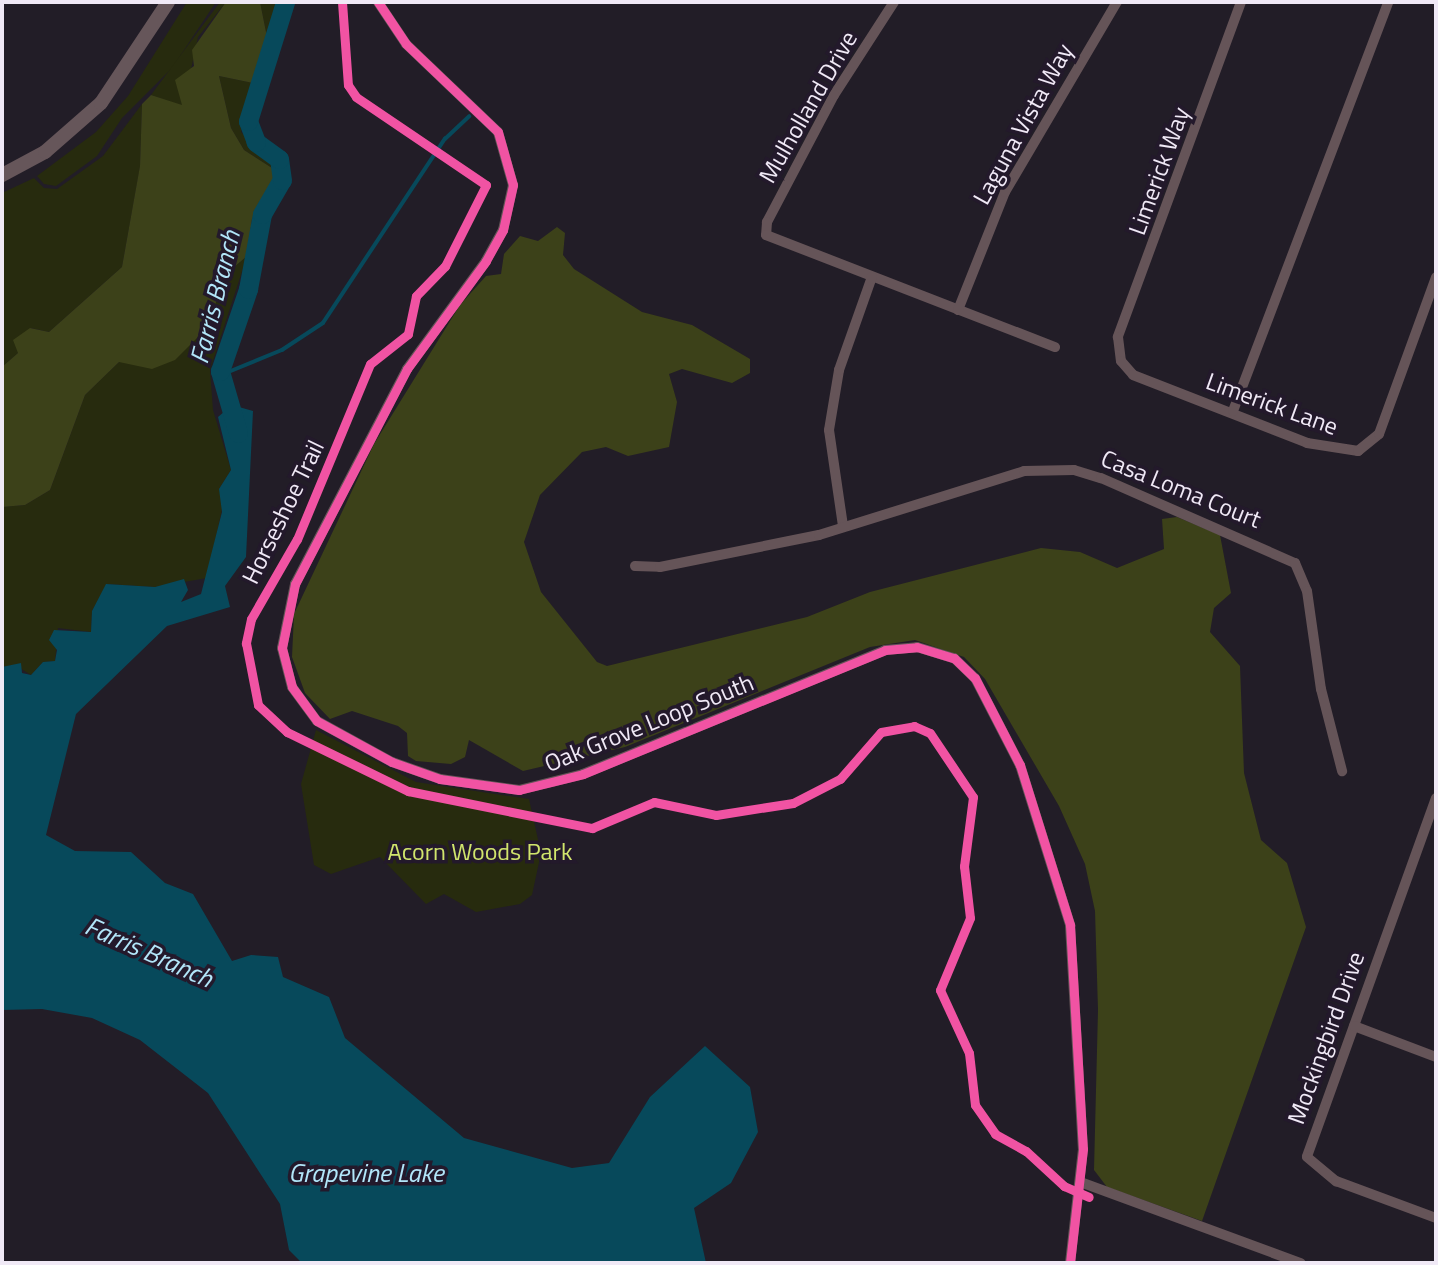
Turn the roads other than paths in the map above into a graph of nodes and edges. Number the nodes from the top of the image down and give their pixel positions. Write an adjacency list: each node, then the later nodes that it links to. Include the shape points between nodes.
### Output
1 (168, 2): 7 (main road, via 101,103 44,152)
2 (377, 2): 20 (street, Oak Grove Loop South, via 406,44 498,132 513,186 503,230 402,378 295,584 282,648 292,687 317,721 392,762 450,781 519,790 583,774 885,650 917,647 954,658 975,678 1020,765 1064,896)
3 (894, 2): 8 (street, Mulholland Drive, via 834,95 767,222 766,235)
4 (1117, 2): 10 (street, Laguna Vista Way, via 1004,192)
5 (1241, 2): 12 (street, Limerick Way)
6 (1388, 2): 13 (street)
7 (2, 175)
8 (872, 277): 10 (street); 14 (street, via 839,370 829,430)
9 (1436, 277): 13 (street, Limerick Lane, via 1379,434 1366,448 1331,450)
10 (958, 310): 11 (street)
11 (1055, 347)
12 (1117, 354): 13 (street, Limerick Lane, via 1133,375)
13 (1233, 411)
14 (843, 526): 15 (street, Casa Loma Court, via 743,552); 16 (street, Casa Loma Court, via 999,478 1074,470 1282,554 1301,572 1307,592 1321,689)
15 (635, 566)
16 (1342, 771)
17 (1436, 798): 18 (street, Mockingbird Drive)
18 (1354, 1026): 19 (street); 21 (street, Mockingbird Drive, via 1307,1157 1336,1181)
19 (1436, 1056)
20 (1083, 1183): 22 (street, Oak Grove Loop South); 23 (street)
21 (1436, 1218)
22 (1070, 1263)
23 (1301, 1263)

